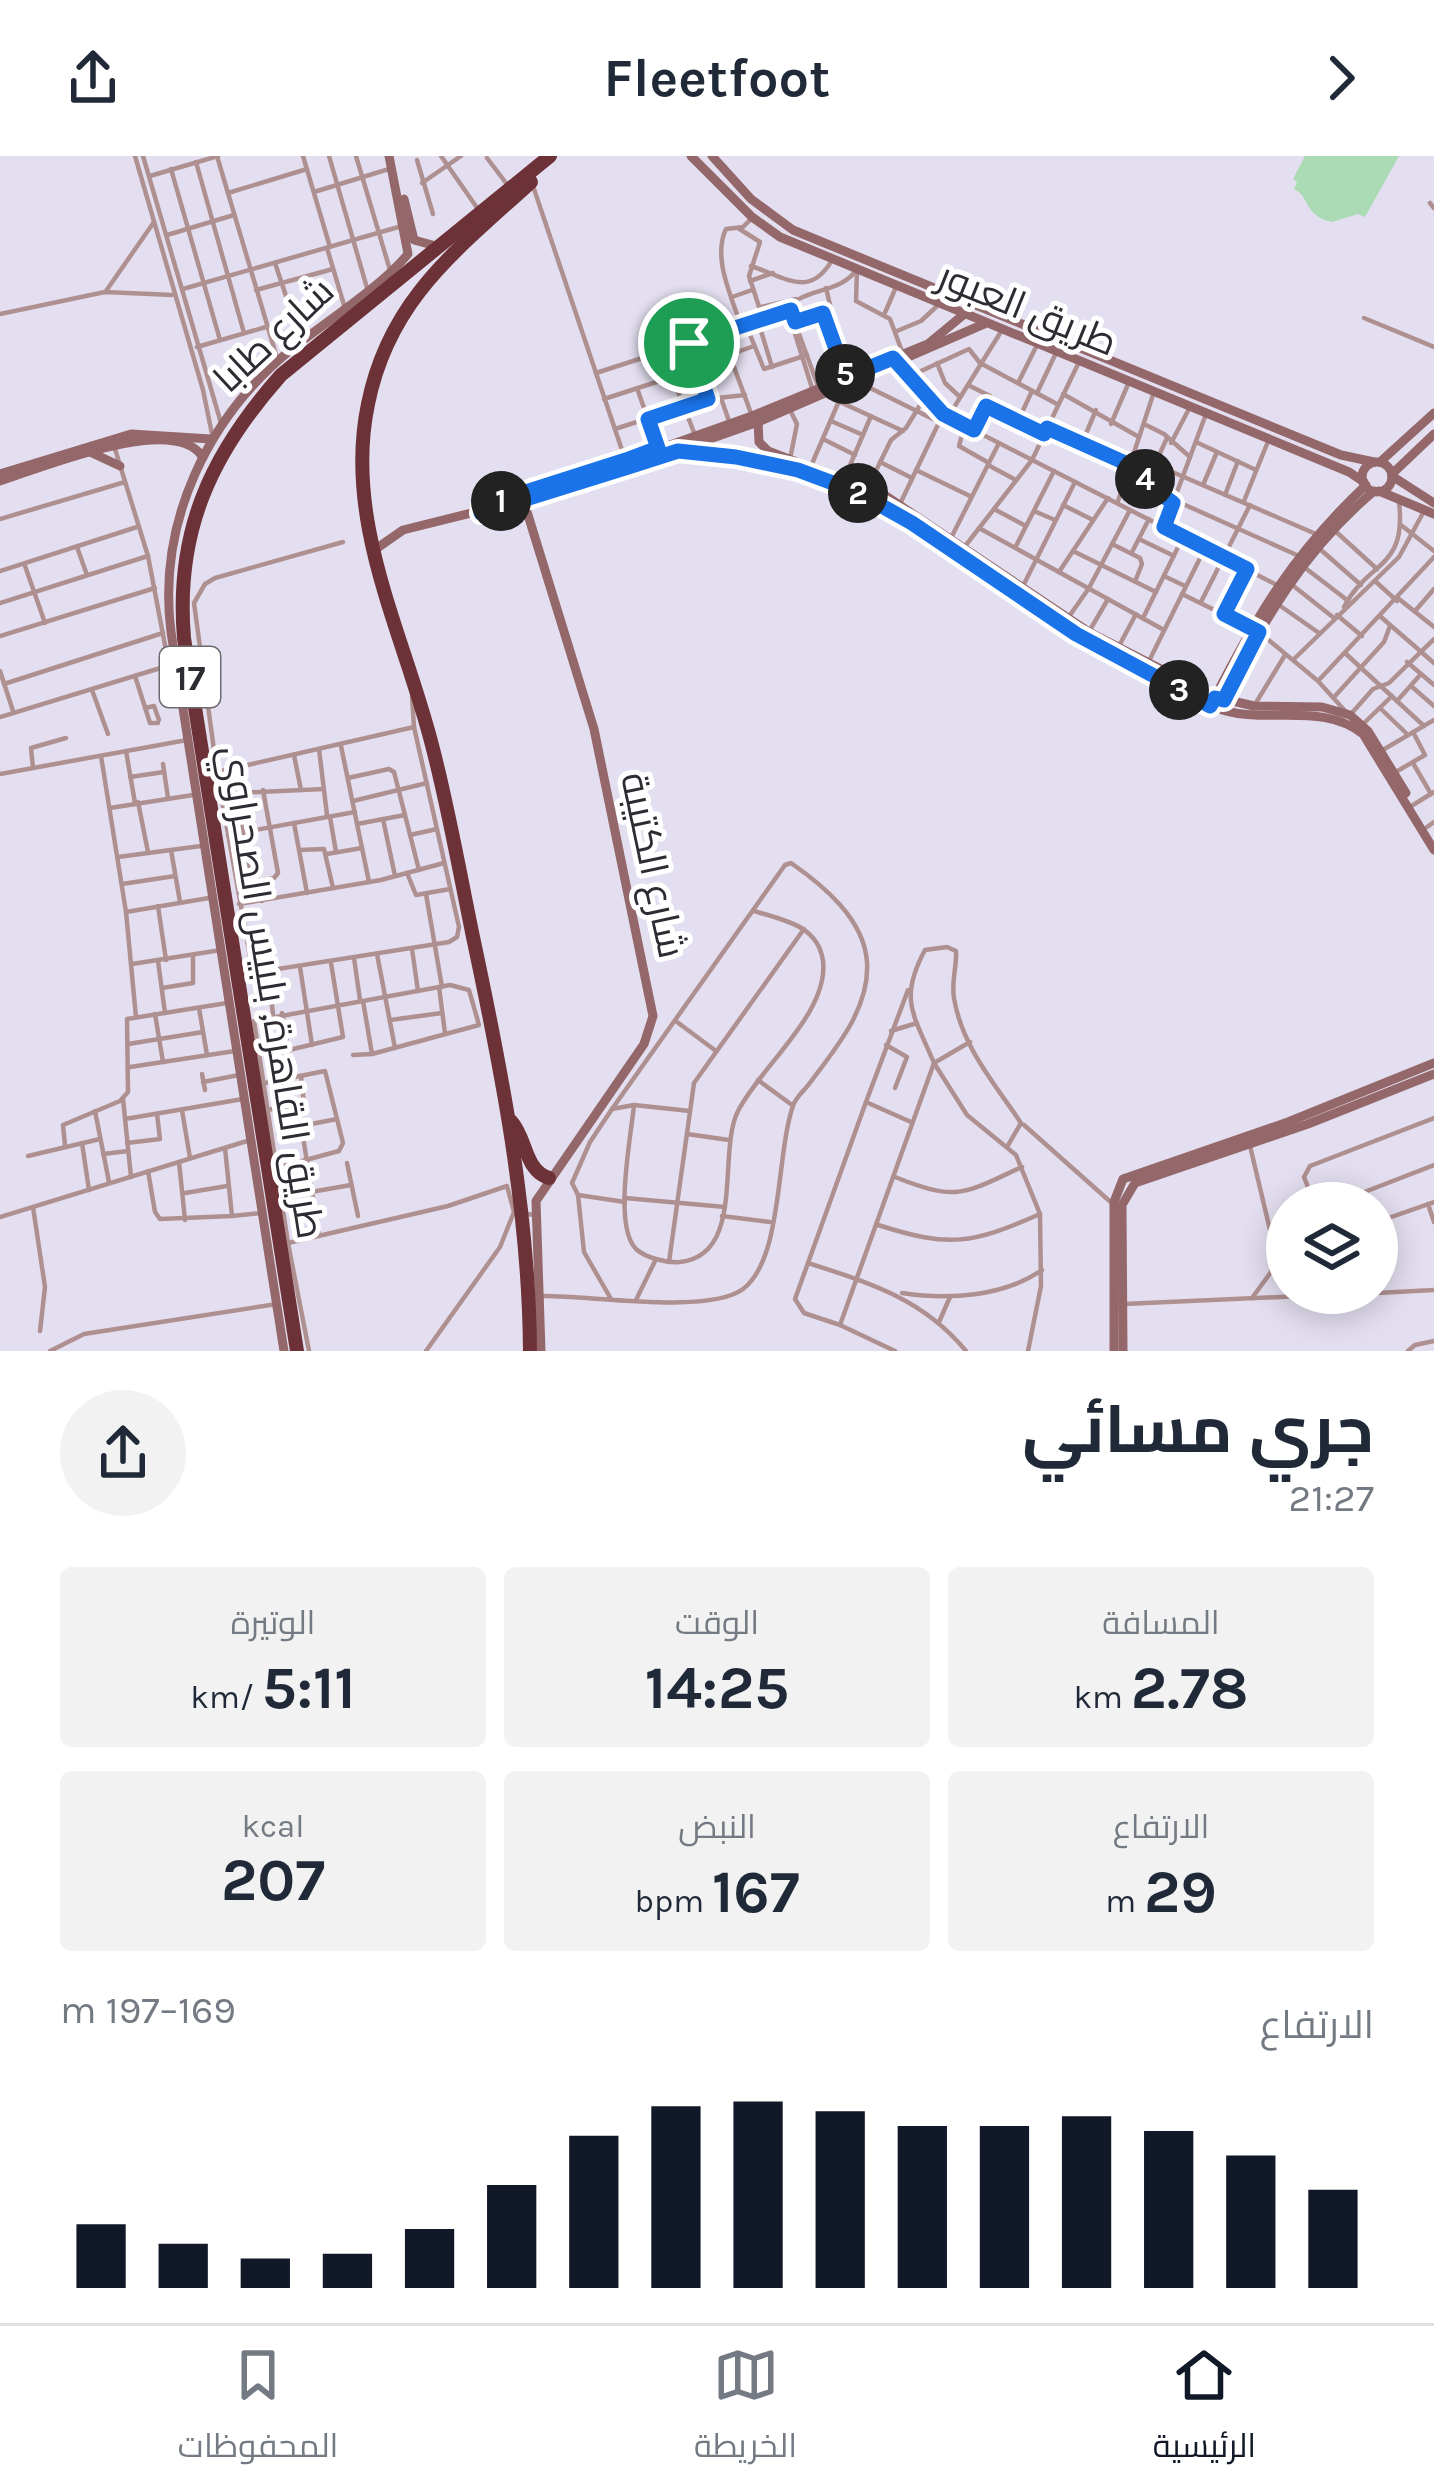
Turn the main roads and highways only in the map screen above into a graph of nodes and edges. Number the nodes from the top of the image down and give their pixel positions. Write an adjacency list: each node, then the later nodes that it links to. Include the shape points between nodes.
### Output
1 (550, 156): 4 (highway, طريق القاهرة, بلبيس الصحراوي / 17, via 294,351 232,434 196,510 182,603)
2 (563, 156): 5 (highway, via 438,266 407,306 368,402 362,453 364,512 442,786)
3 (181, 692): 4 (highway)
4 (195, 708): 7 (highway, طريق القاهرة, بلبيس الصحراوي / 17)
5 (508, 1120): 6 (highway, via 534,1170); 10 (highway, via 524,1214)
6 (553, 1173)
7 (285, 1284): 8 (highway); 9 (highway, طريق القاهرة, بلبيس الصحراوي / 17)
8 (278, 1304)
9 (296, 1350)
10 (530, 1351)

